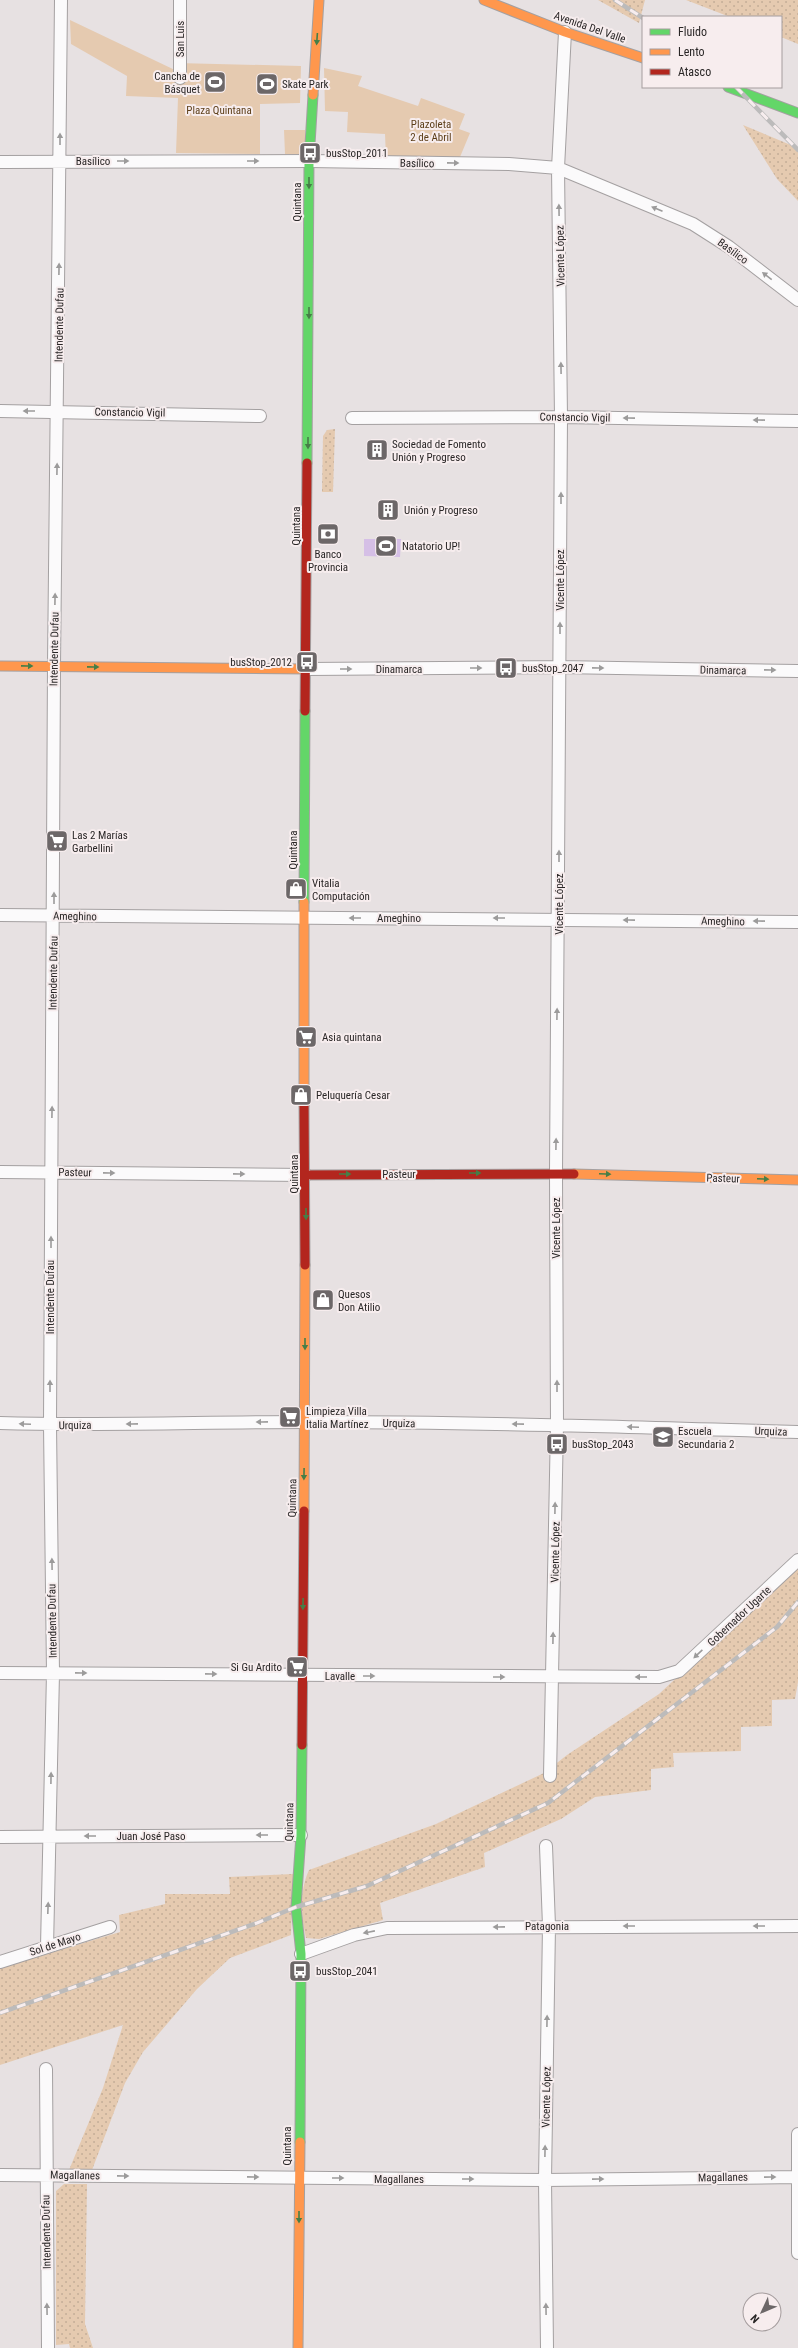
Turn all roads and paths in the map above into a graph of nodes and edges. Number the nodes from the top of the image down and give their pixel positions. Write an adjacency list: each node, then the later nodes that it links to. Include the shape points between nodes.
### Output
1 (61, 0): 10 (street, Intendente Dufau, one-way to 1)
2 (180, 0): 7 (street, San Luis)
3 (319, 0): 11 (street, Quintana, one-way to 11)
4 (484, 0): 5 (street, Avenida Del Valle)
5 (565, 32): 6 (street, Avenida Del Valle); 13 (street, Vicente López)
6 (642, 58)
7 (180, 78)
8 (731, 88): 9 (street)
9 (798, 113)
10 (60, 160): 11 (street, Basílico, one-way to 11); 12 (street, Basílico); 16 (street, Intendente Dufau, one-way to 10)
11 (310, 161): 13 (street, Basílico, one-way to 13, via 509,164); 24 (street, Quintana, one-way to 24)
12 (0, 162)
13 (558, 168): 14 (street, Basílico, one-way to 13, via 729,247 693,224); 18 (street, Vicente López, one-way to 13)
14 (798, 300)
15 (0, 411): 16 (street, Constancio Vigil, one-way to 15)
16 (58, 411): 17 (street, Constancio Vigil); 22 (street, Intendente Dufau, one-way to 16)
17 (260, 416)
18 (561, 417): 19 (street, Constancio Vigil); 20 (street, Constancio Vigil, one-way to 18); 23 (street, Vicente López, one-way to 18)
19 (352, 418)
20 (798, 421)
21 (0, 666): 22 (street, Dinamarca, one-way to 22)
22 (54, 666): 24 (street, Dinamarca, one-way to 24); 27 (street, Intendente Dufau, one-way to 22)
23 (559, 667): 24 (street, Dinamarca, one-way to 23); 25 (street, Dinamarca, one-way to 25); 29 (street, Vicente López, one-way to 23)
24 (306, 669): 28 (street, Quintana)
25 (798, 671)
26 (0, 915): 27 (street, Ameghino)
27 (54, 916): 28 (street, Ameghino); 32 (street, Intendente Dufau, one-way to 27)
28 (304, 918): 29 (street, Ameghino, one-way to 28); 34 (street, Quintana)
29 (559, 919): 30 (street, Ameghino, one-way to 29); 33 (street, Vicente López, one-way to 29)
30 (798, 922)
31 (0, 1172): 32 (street, Pasteur)
32 (51, 1172): 34 (street, Pasteur, one-way to 34); 38 (street, Intendente Dufau, one-way to 32)
33 (556, 1173): 34 (street, Pasteur, one-way to 33); 35 (street, Pasteur, one-way to 35); 39 (street, Vicente López, one-way to 33)
34 (306, 1175): 36 (street, Quintana, one-way to 36)
35 (798, 1180)
36 (305, 1422): 38 (street, Urquiza, one-way to 38); 39 (street, Urquiza, one-way to 36); 45 (street, Quintana, one-way to 45)
37 (0, 1424): 38 (street, Urquiza, one-way to 37)
38 (50, 1425): 44 (street, Intendente Dufau, one-way to 38)
39 (557, 1425): 40 (street, Urquiza, one-way to 39); 46 (street, Vicente López, one-way to 39)
40 (798, 1432)
41 (798, 1560): 42 (street, Gobernador Ugarte, one-way to 42)
42 (679, 1671): 46 (street, Lavalle, one-way to 46, via 659,1677)
43 (0, 1673): 44 (street, Lavalle)
44 (53, 1673): 45 (street, Lavalle, one-way to 45); 49 (street, Intendente Dufau, one-way to 44)
45 (302, 1675): 46 (street, Lavalle, one-way to 46); 48 (street, Quintana)
46 (552, 1677): 47 (street, Vicente López)
47 (550, 1776)
48 (301, 1835): 49 (street, Juan José Paso, one-way to 49); 56 (street, Quintana, via 296,1906)
49 (50, 1836): 50 (street, Juan José Paso); 55 (street, Intendente Dufau, one-way to 49)
50 (0, 1837)
51 (546, 1846): 52 (street, Vicente López)
52 (549, 1926): 53 (street, Patagonia, one-way to 52); 56 (street, Patagonia, one-way to 56, via 387,1928 354,1935); 64 (street, Vicente López, one-way to 52)
53 (798, 1926)
54 (110, 1927): 55 (street, Sol de Mayo)
55 (47, 1947): 57 (street, Sol de Mayo)
56 (301, 1954): 63 (street, Quintana)
57 (0, 1962)
58 (46, 2069): 61 (street, Intendente Dufau)
59 (798, 2134): 62 (street)
60 (0, 2175): 61 (street, Magallanes)
61 (45, 2175): 63 (street, Magallanes, one-way to 63); 66 (street, Intendente Dufau, one-way to 61)
62 (798, 2177): 64 (street, Magallanes, one-way to 62); 65 (street)
63 (299, 2178): 64 (street, Magallanes, one-way to 64); 67 (street, Quintana, one-way to 67)
64 (544, 2180): 68 (street, Vicente López, one-way to 64)
65 (798, 2253)
66 (48, 2348)
67 (298, 2348)
68 (547, 2348)

